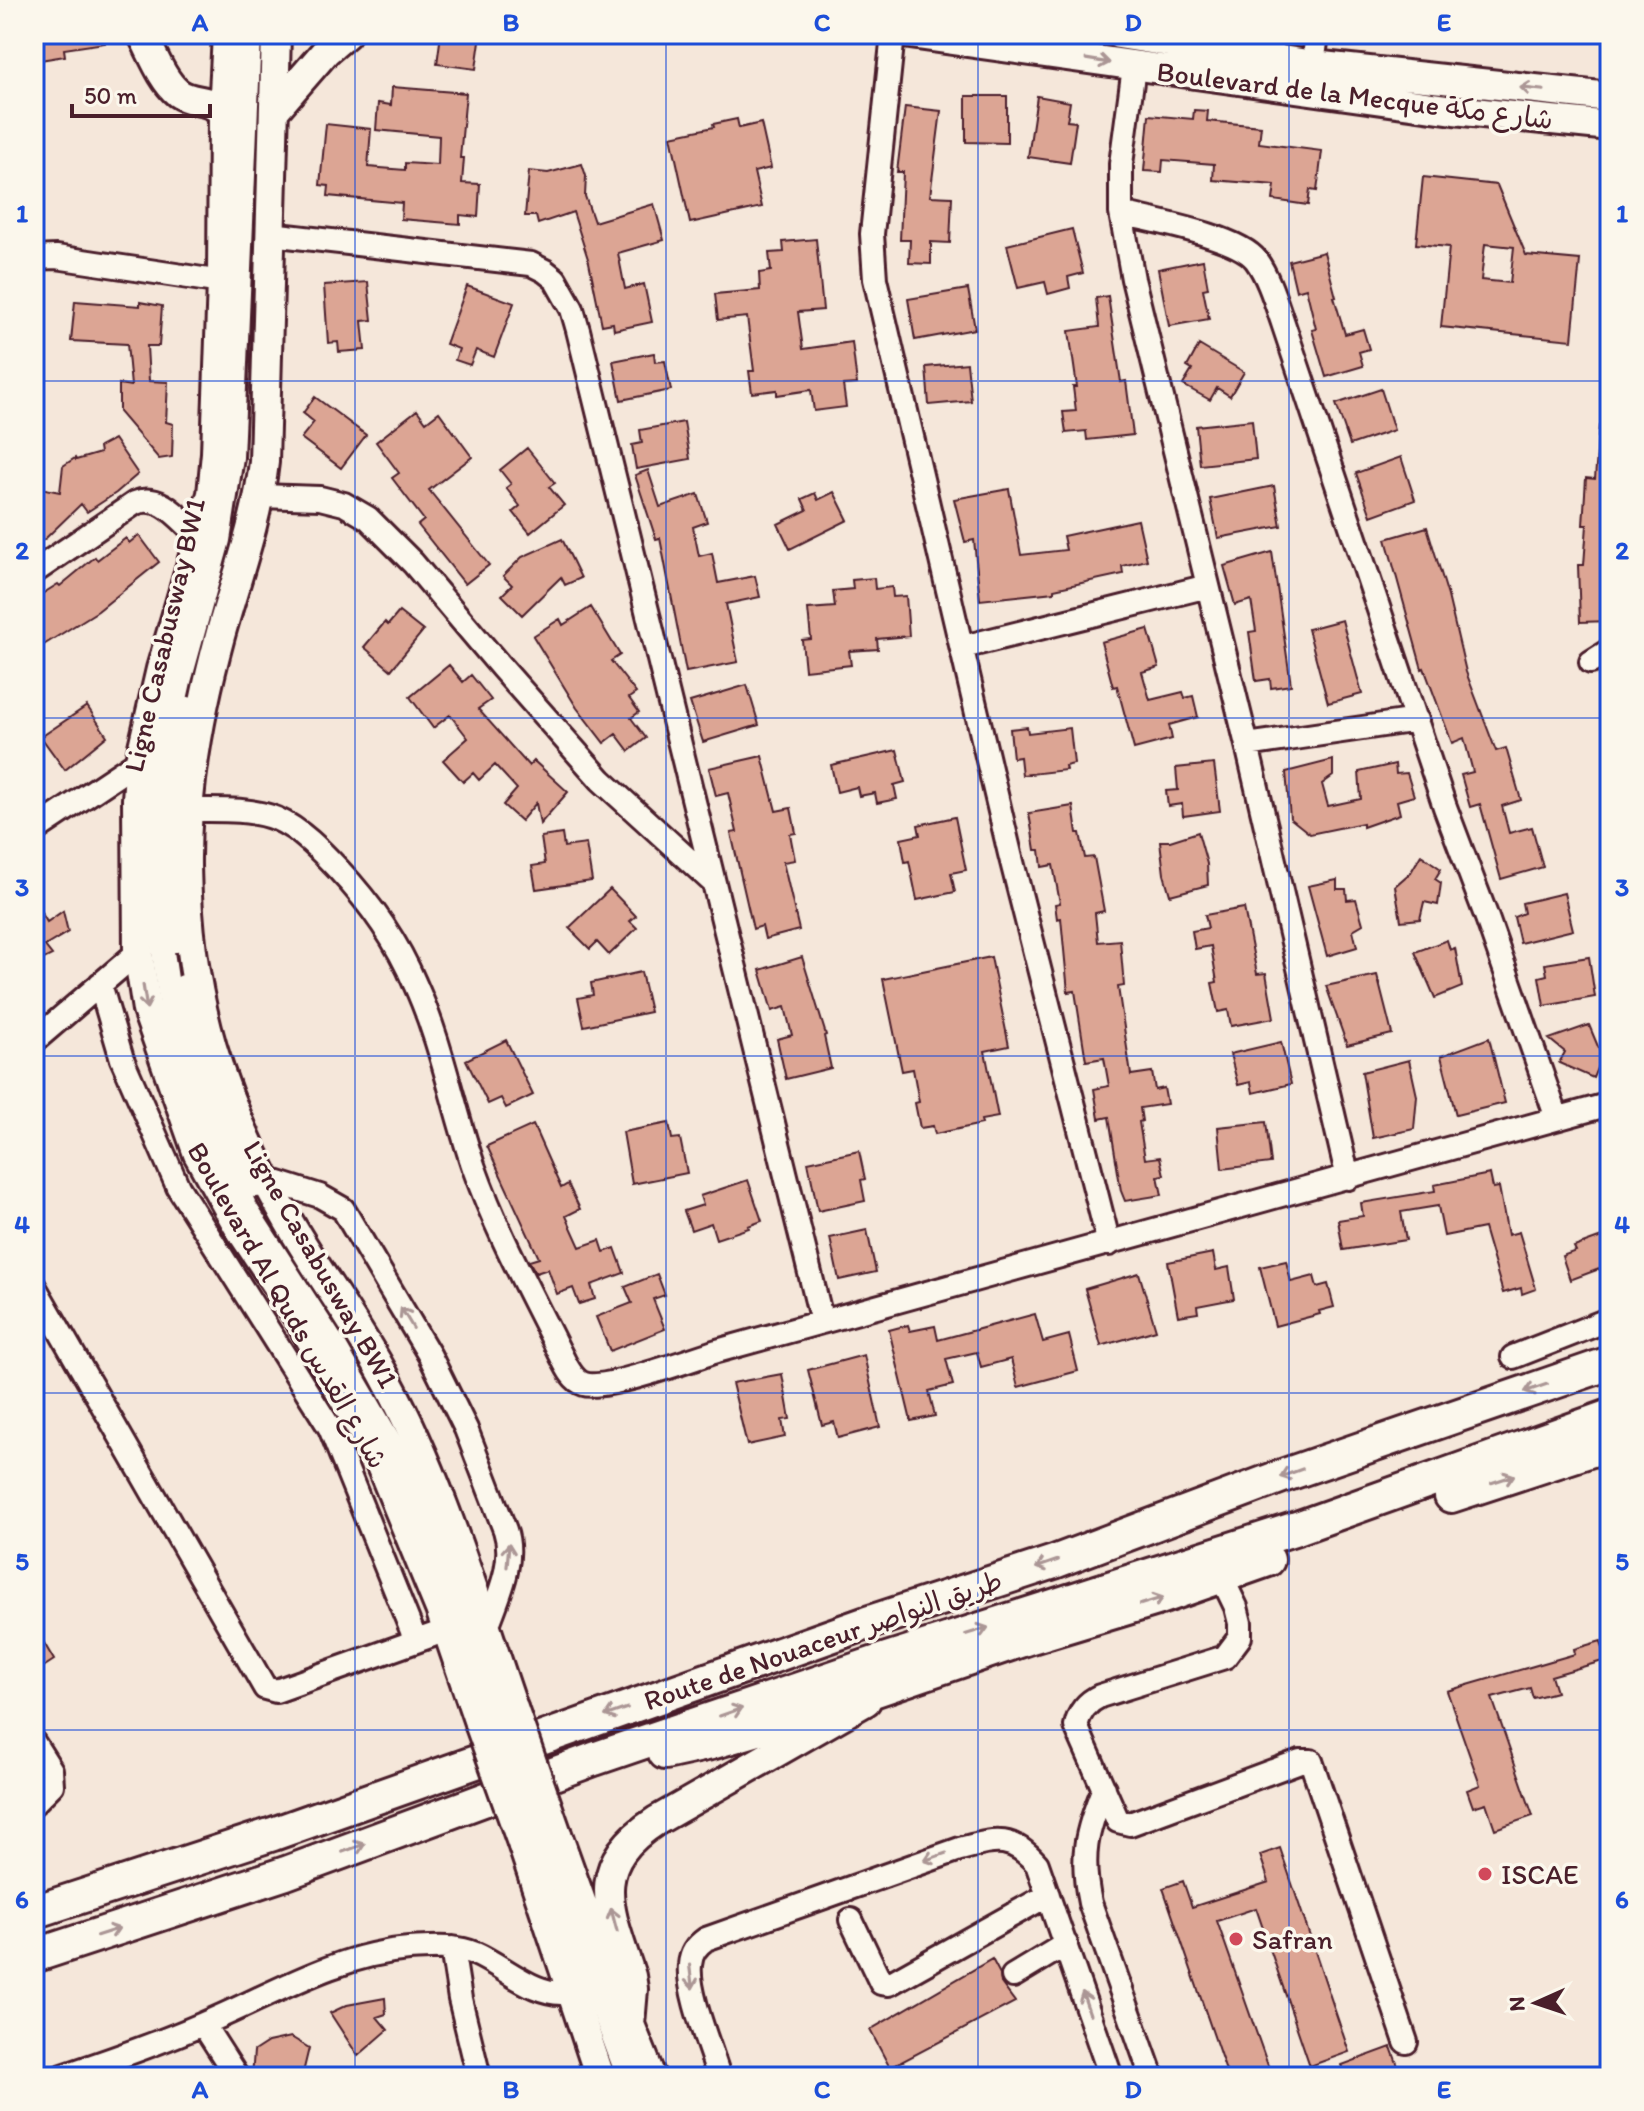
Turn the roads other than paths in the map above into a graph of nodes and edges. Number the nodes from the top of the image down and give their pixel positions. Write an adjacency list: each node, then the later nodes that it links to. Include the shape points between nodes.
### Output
1 (142, 34): 15 (main road, via 178,93 212,103)
2 (227, 34): 15 (main road, Boulevard Al Quds شارع القدس)
3 (250, 34): 52 (street, Ligne Casabusway BW1, via 232,457 219,540 163,757 154,855 159,925 174,1026 205,1121 247,1210 403,1464)
4 (260, 34): 52 (street, Ligne Casabusway BW1, via 246,464 237,527 187,707 170,834 174,932 193,1036 225,1133 417,1456)
5 (276, 34): 14 (main road, Boulevard Al Quds شارع القدس)
6 (346, 34): 14 (main road)
7 (893, 34): 25 (street, via 872,257)
8 (910, 34): 12 (main road, Boulevard de la Mecque شارع مكة, one-way to 12)
9 (1119, 34): 11 (main road, Boulevard de la Mecque شارع مكة)
10 (1317, 34): 11 (street)
11 (1313, 65): 13 (main road, Boulevard de la Mecque شارع مكة, one-way to 11)
12 (1134, 67): 16 (main road, Boulevard de la Mecque شارع مكة); 17 (street, via 1121,164)
13 (1610, 97)
14 (274, 111): 18 (main road, Boulevard Al Quds شارع القدس)
15 (223, 113): 20 (main road, Boulevard Al Quds شارع القدس)
16 (1610, 126)
17 (1121, 213): 24 (street); 26 (street, via 1244,248 1256,260 1283,323)
18 (270, 234): 21 (main road, Boulevard Al Quds شارع القدس); 31 (street, via 531,264 545,271 565,294)
19 (34, 258): 20 (street)
20 (222, 282): 22 (main road, Boulevard Al Quds شارع القدس, via 216,453)
21 (260, 496): 29 (main road, Boulevard Al Quds شارع القدس, via 209,679); 31 (street, via 320,498 368,518 601,780)
22 (200, 537): 23 (street, via 160,502 147,499); 28 (main road, Boulevard Al Quds شارع القدس)
23 (34, 572)
24 (1208, 586): 25 (street); 27 (street)
25 (963, 647): 39 (street)
26 (1417, 720): 27 (street); 36 (street)
27 (1247, 745): 37 (street)
28 (140, 760): 30 (street); 32 (main road, Boulevard Al Quds شارع القدس)
29 (188, 810): 38 (main road, Boulevard Al Quds شارع القدس, via 189,944 203,1020 222,1081); 42 (street, via 258,813 279,820 325,856 385,927 415,983 435,1037 480,1186 572,1375 583,1384 600,1385)
30 (35, 830)
31 (714, 883): 42 (street)
32 (138, 952): 33 (street); 48 (main road, Boulevard Al Quds شارع القدس, one-way to 48, via 147,1010 198,1154 379,1461)
33 (100, 984): 34 (street); 50 (street, via 122,1059 178,1187 330,1428)
34 (34, 1041)
35 (1610, 1104): 36 (street)
36 (1557, 1118): 37 (street)
37 (1348, 1178): 39 (street)
38 (266, 1179): 49 (main road, Boulevard Al Quds شارع القدس, via 386,1379 424,1458); 49 (street, one-way to 38, via 510,1548 466,1429 430,1356 343,1209)
39 (1109, 1244): 42 (street)
40 (34, 1286): 50 (street, via 265,1688 276,1691)
41 (1610, 1319): 43 (street)
42 (822, 1322)
43 (1513, 1357)
44 (1610, 1363): 59 (highway, Route de Nouaceur طريق النواصر, one-way to 59, via 1285,1475 1054,1562)
45 (1610, 1416): 54 (highway, Route de Nouaceur طريق النواصر, one-way to 45, via 1300,1527)
46 (1610, 1444): 47 (highway, one-way to 46)
47 (1221, 1576): 51 (highway, one-way to 47); 55 (street, via 1240,1623 1240,1637 1225,1657 1100,1696 1077,1717 1076,1726)
48 (447, 1630): 50 (street); 52 (main road, Boulevard Al Quds شارع القدس)
49 (486, 1630): 52 (main road, Boulevard Al Quds شارع القدس)
50 (416, 1641)
51 (888, 1688): 54 (highway, via 711,1743); 67 (main road, one-way to 51, via 631,1976 609,1897 613,1866 622,1849 656,1821)
52 (498, 1715): 57 (main road, Boulevard Al Quds شارع القدس, bridge)
53 (34, 1743): 56 (street, via 51,1770 52,1785)
54 (594, 1759): 63 (highway, Route de Nouaceur طريق النواصر, one-way to 54, via 286,1873)
55 (1104, 1788): 68 (street, via 1118,1821 1130,1824 1311,1761); 78 (street, via 1090,1824 1084,1874)
56 (34, 1803)
57 (541, 1838): 65 (main road, Boulevard Al Quds شارع القدس); 67 (main road, Boulevard Al Quds شارع القدس, via 586,1915); 73 (street); 74 (street)
58 (1048, 1895): 60 (street, via 889,1984 881,1983); 61 (street); 76 (street, one-way to 76, via 1037,1864 1023,1848 986,1842 706,1939 696,1947 689,1967)
59 (34, 1912)
60 (851, 1920)
61 (1067, 1947): 64 (street); 77 (street, one-way to 61)
62 (452, 1948): 65 (street, via 473,1952 547,1992); 66 (street, via 368,1956); 71 (street)
63 (34, 1956)
64 (1015, 1980)
65 (570, 1992): 72 (main road, Boulevard Al Quds شارع القدس)
66 (203, 2024): 69 (street); 70 (street)
67 (630, 2024): 75 (main road, Boulevard Al Quds شارع القدس)
68 (1406, 2042)
69 (60, 2077)
70 (237, 2077)
71 (479, 2077)
72 (600, 2077)
73 (628, 2077)
74 (636, 2077)
75 (651, 2077)
76 (719, 2077)
77 (1111, 2077)
78 (1152, 2077)

